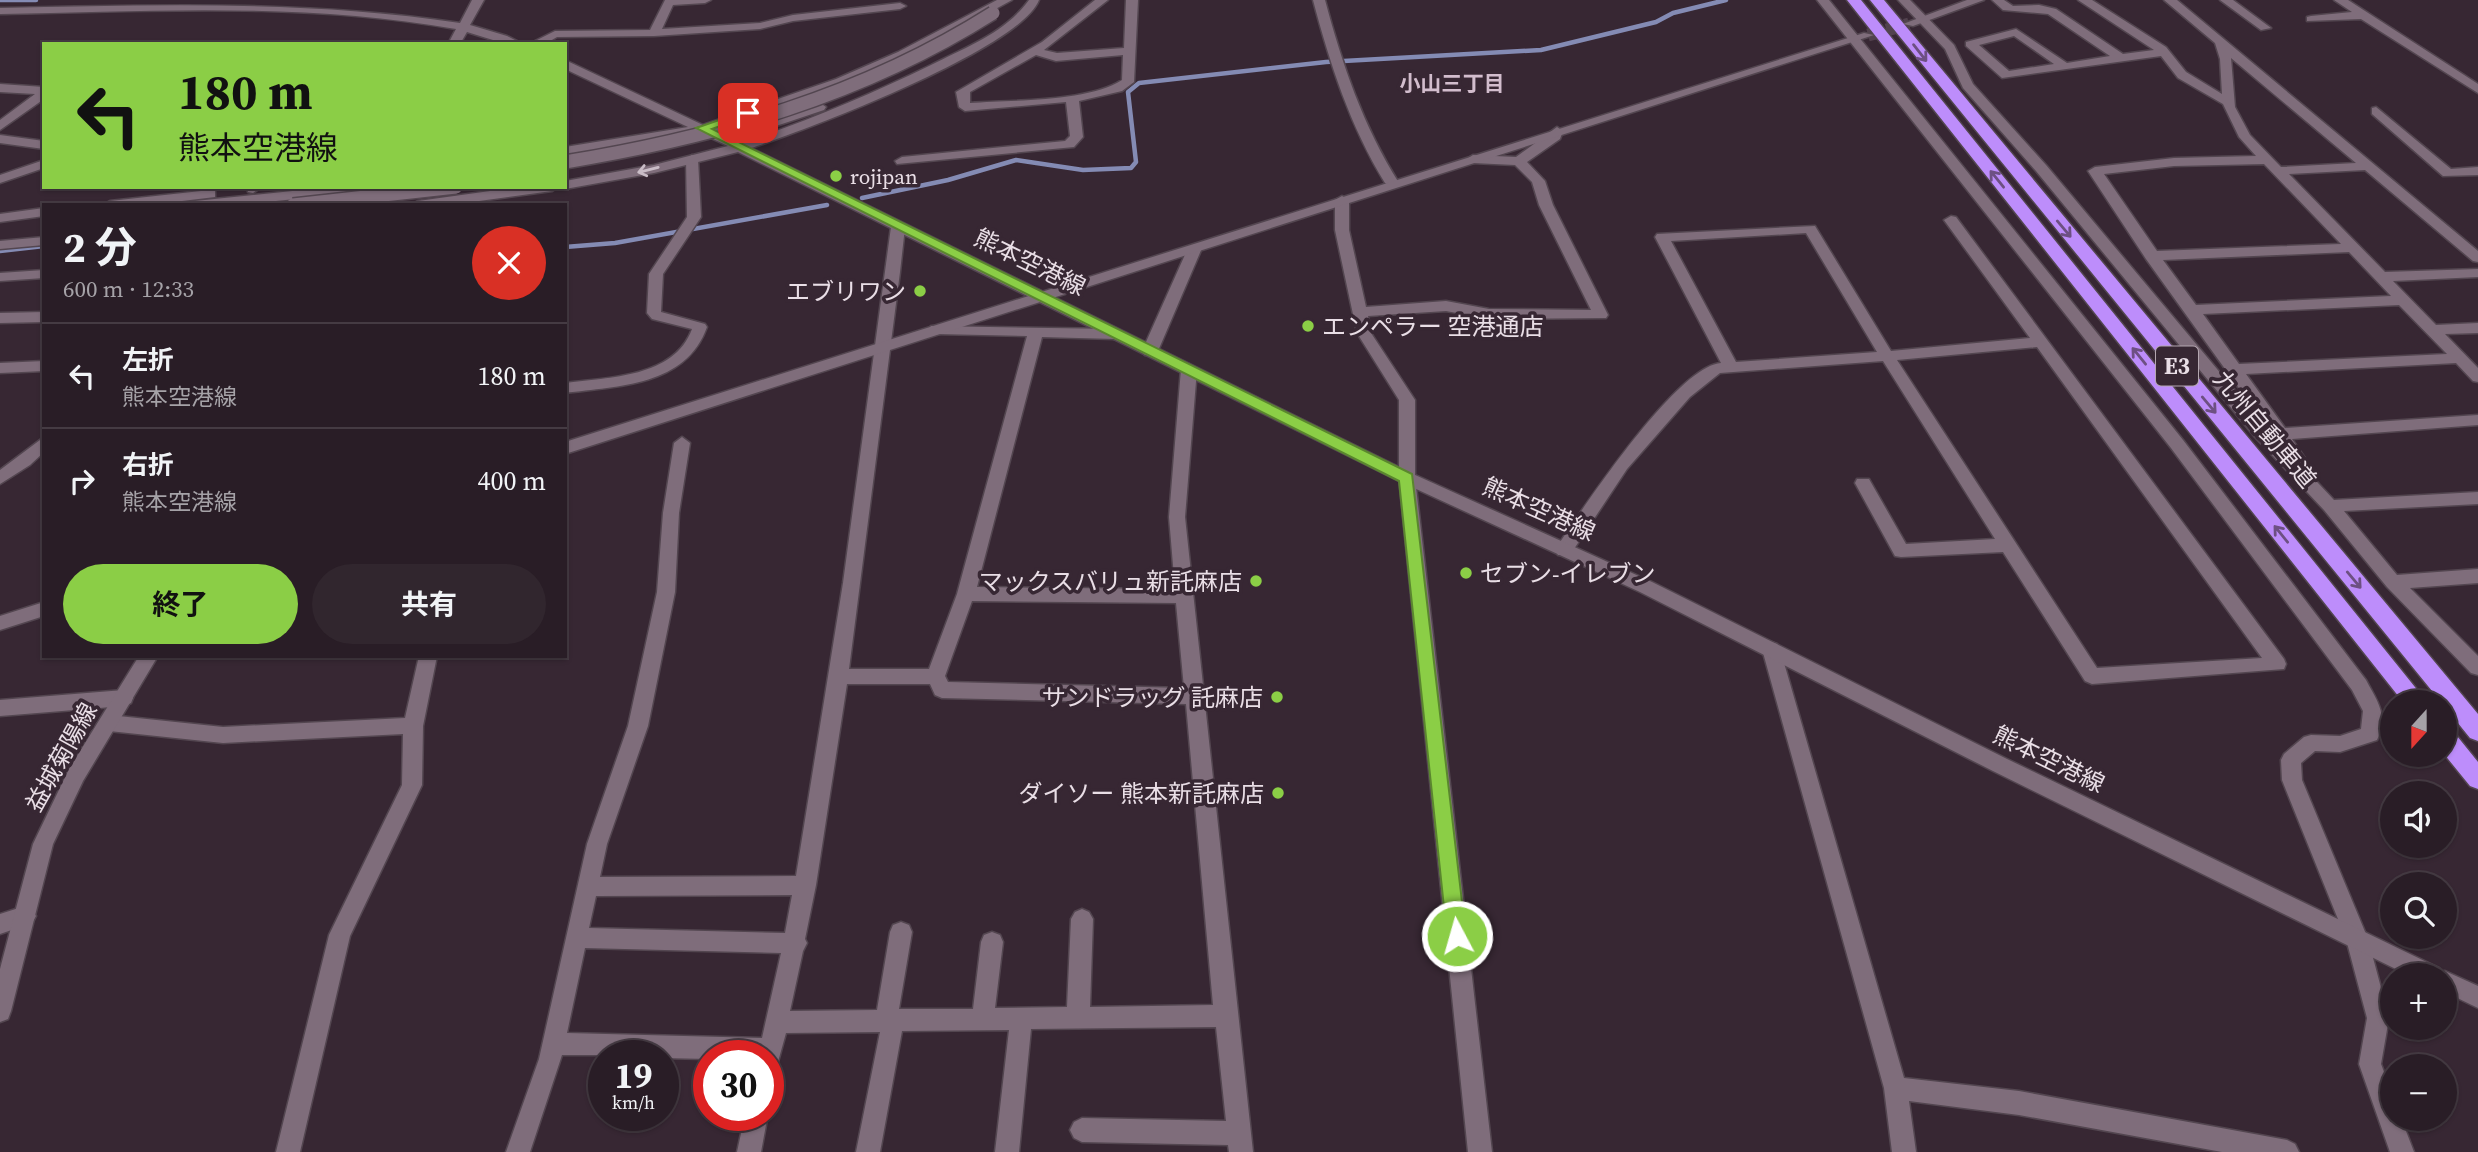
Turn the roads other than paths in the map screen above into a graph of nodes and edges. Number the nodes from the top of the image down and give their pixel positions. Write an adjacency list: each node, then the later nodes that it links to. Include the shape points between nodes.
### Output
1 (478, 0): 26 (street)
2 (705, 0): 28 (street, via 669,2)
3 (826, 0): 22 (street)
4 (1008, 0): 48 (street, via 840,82); 58 (street, bridge, via 937,47 783,111 692,137)
5 (1102, 0): 34 (street)
6 (1132, 0): 35 (street)
7 (1319, 0): 65 (street, via 1336,63)
8 (1823, 0): 29 (street)
9 (1854, 0): 141 (highway, E3, one-way to 9)
10 (1877, 0): 147 (highway, 九州自動車道 / E3, one-way to 147)
11 (1904, 0): 25 (street)
12 (1978, 0): 25 (street)
13 (1998, 0): 37 (street, via 2011,9 2044,9 2057,14)
14 (2084, 0): 36 (street)
15 (2191, 0): 19 (street)
16 (2226, 0): 27 (street)
17 (2340, 0): 23 (street)
18 (1035, 1): 52 (street, via 1024,17 1007,29 928,71 797,128); 63 (street, via 947,53 868,90 773,123 629,162)
19 (2172, 2): 33 (street)
20 (900, 6): 22 (street)
21 (0, 11): 26 (street, via 344,9)
22 (825, 14): 28 (street, via 760,26)
23 (2364, 15): 24 (street); 41 (street)
24 (2311, 19)
25 (1915, 22): 126 (street, via 1950,48 1967,85 2261,433)
26 (462, 25): 30 (street); 31 (street)
27 (2264, 28)
28 (654, 33): 32 (street, via 555,34)
29 (1860, 36): 49 (street); 157 (street, via 1893,85 2177,444 2359,685 2373,711 2370,734 2340,744 2311,743 2291,760 2297,796)
30 (455, 42)
31 (511, 42)
32 (539, 42)
33 (2220, 43): 45 (street); 61 (street)
34 (1036, 51): 35 (street, via 1056,57); 44 (street, via 962,92 965,107)
35 (1130, 51): 44 (street, via 1128,82 1123,88)
36 (2164, 52): 37 (street); 45 (street, via 2182,75)
37 (2121, 58): 39 (street)
38 (567, 65): 48 (street, 熊本空港線)
39 (2065, 66): 39 (street, via 2006,75 1970,44 2016,32)
40 (0, 88): 42 (street)
41 (2478, 89)
42 (42, 92)
43 (42, 94): 47 (street)
44 (1072, 98): 56 (street, via 1077,137 1069,144)
45 (2229, 102): 60 (street, via 2245,137)
46 (2375, 111): 62 (street, via 2448,173)
47 (0, 126)
48 (702, 128): 52 (street, 熊本空港線); 53 (street)
49 (1557, 131): 55 (street); 57 (street)
50 (0, 139): 51 (street)
51 (42, 145)
52 (738, 147): 54 (street); 81 (street, 熊本空港線)
53 (567, 151)
54 (692, 159): 66 (street, one-way to 66); 116 (street, via 694,217 656,274 654,313 700,327 699,335 689,352 667,368)
55 (1473, 159): 57 (street); 65 (street)
56 (902, 161)
57 (1519, 161): 97 (street, via 1538,181 1601,315 1489,314 1446,306)
58 (567, 162)
59 (42, 165): 64 (street)
60 (2271, 165): 61 (street); 87 (street); 88 (street, via 2174,162 2095,171)
61 (2368, 166): 89 (street)
62 (2478, 171)
63 (567, 173)
64 (0, 179)
65 (1392, 183): 71 (street)
66 (567, 185)
67 (249, 189): 72 (street)
68 (353, 189): 73 (street)
69 (438, 189): 74 (street, bridge)
70 (537, 189): 75 (street)
71 (1342, 200): 86 (street); 97 (street, via 1342,230)
72 (127, 203)
73 (215, 203)
74 (311, 203)
75 (433, 203)
76 (42, 212): 77 (street)
77 (0, 218)
78 (42, 219): 80 (street)
79 (1951, 220): 105 (street)
80 (0, 225)
81 (898, 227): 94 (street, 熊本空港線); 106 (street)
82 (42, 230): 83 (street)
83 (0, 235)
84 (42, 240): 85 (street)
85 (0, 245)
86 (1195, 248): 94 (street); 107 (street)
87 (2351, 248): 88 (street); 93 (street)
88 (2151, 256): 96 (street)
89 (2478, 258)
90 (2478, 273): 93 (street)
91 (42, 274): 92 (street)
92 (0, 277)
93 (2379, 277): 95 (street)
94 (1043, 297): 101 (street); 104 (street, 熊本空港線)
95 (2402, 300): 96 (street); 102 (street)
96 (2194, 310): 114 (street)
97 (1360, 312): 123 (street, via 1364,333 1406,400)
98 (42, 317): 99 (street)
99 (0, 318)
100 (2478, 328): 102 (street)
101 (936, 329): 103 (street); 106 (street)
102 (2432, 330): 109 (street)
103 (1036, 332): 104 (street); 131 (street)
104 (1115, 334): 107 (street, 熊本空港線)
105 (2040, 342): 108 (street); 127 (street, via 2277,664 2092,676)
106 (884, 345): 121 (street); 140 (street)
107 (1150, 351): 113 (street, 熊本空港線)
108 (1887, 356): 111 (street); 111 (street, via 1810,229 1662,237); 127 (street)
109 (2460, 358): 114 (street); 115 (street)
110 (42, 366): 112 (street)
111 (1731, 367): 128 (street, via 1716,368 1685,393 1621,465)
112 (0, 368)
113 (1189, 369): 123 (street, 熊本空港線); 132 (street, via 1177,517)
114 (2236, 369): 118 (street)
115 (2478, 377)
116 (567, 388)
117 (2478, 420): 118 (street)
118 (2281, 434): 126 (street)
119 (682, 443): 151 (street, via 666,592 646,692)
120 (42, 445): 122 (street)
121 (567, 447)
122 (0, 478)
123 (1406, 478): 128 (street, 熊本空港線); 182 (street)
124 (1863, 483): 127 (street, via 1901,551)
125 (2478, 498): 126 (street)
126 (2330, 506): 130 (street)
127 (2007, 545)
128 (1564, 550): 135 (street, 熊本空港線)
129 (2478, 576): 130 (street)
130 (2393, 582): 138 (street)
131 (966, 594): 132 (street); 139 (street)
132 (1184, 596): 142 (street)
133 (42, 610): 134 (street)
134 (0, 623)
135 (1771, 649): 157 (street, 熊本空港線); 173 (street)
136 (148, 658): 143 (street, 益城菊陽線)
137 (428, 658): 146 (street)
138 (2478, 668)
139 (936, 676): 140 (street); 142 (street, via 942,690)
140 (839, 677): 150 (street)
141 (2406, 690)
142 (1194, 696): 164 (street)
143 (124, 698): 144 (street); 145 (street, 益城菊陽線)
144 (0, 708)
145 (109, 723): 146 (street, via 223,735); 152 (street, 益城菊陽線, via 76,775 43,844)
146 (413, 726): 177 (street, via 412,785 340,935)
147 (2478, 731)
148 (2457, 753): 149 (highway)
149 (2478, 779)
150 (806, 884): 151 (street); 159 (street)
151 (587, 887): 156 (street)
152 (25, 916): 154 (street); 163 (street, 益城菊陽線)
153 (1082, 919): 165 (street)
154 (0, 924)
155 (901, 932): 168 (street)
156 (577, 938): 159 (street); 171 (street)
157 (2357, 939): 160 (street, 熊本空港線); 185 (street, via 2378,1017 2370,1064)
158 (992, 942): 166 (street)
159 (796, 943): 169 (street)
160 (2406, 963)
161 (2457, 987): 162 (street)
162 (2478, 997)
163 (0, 1011)
164 (1225, 1016): 165 (street); 176 (street)
165 (1078, 1018): 167 (street)
166 (983, 1019): 167 (street); 168 (street)
167 (1021, 1019): 181 (street)
168 (889, 1021): 169 (street); 180 (street)
169 (777, 1022): 170 (street)
170 (773, 1040)
171 (554, 1044): 172 (street); 178 (street)
172 (693, 1051)
173 (1896, 1088): 183 (street); 184 (street, via 2020,1103)
174 (1082, 1130): 176 (street)
175 (754, 1131): 179 (street)
176 (1240, 1143)
177 (288, 1152)
178 (518, 1152)
179 (749, 1152)
180 (868, 1152)
181 (1007, 1152)
182 (1480, 1152)
183 (1904, 1152)
184 (2287, 1152)
185 (2402, 1152)

